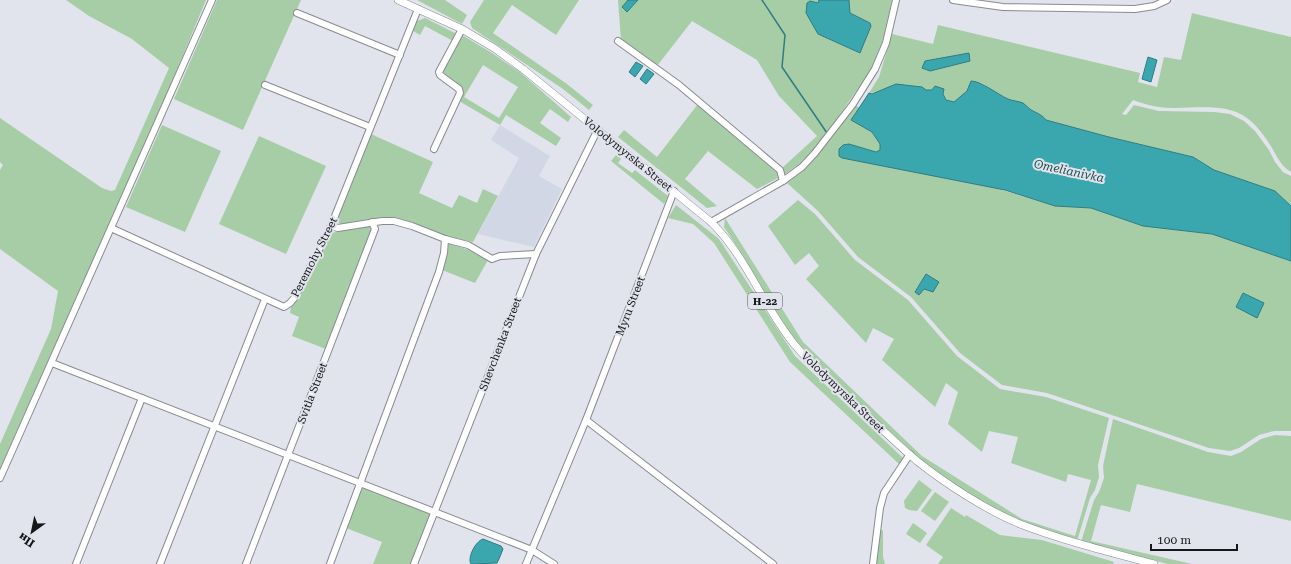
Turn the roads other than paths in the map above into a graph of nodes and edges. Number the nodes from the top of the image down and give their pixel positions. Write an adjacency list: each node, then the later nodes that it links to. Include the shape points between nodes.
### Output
1 (212, 0): 20 (street)
2 (398, 0): 6 (main road, Volodymyrska Street / Н-22)
3 (896, 0): 15 (street, via 886,43 875,69 853,104 815,153)
4 (953, 0): 5 (street, via 1003,7 1135,9 1154,6)
5 (1168, 0)
6 (418, 9): 8 (main road, Volodymyrska Street / Н-22); 10 (street, Peremohy Street)
7 (297, 13): 10 (street)
8 (462, 29): 13 (main road, Volodymyrska Street / Н-22, via 524,69); 14 (street, via 439,72 459,89 460,93)
9 (618, 41): 15 (street, via 680,85 780,170)
10 (400, 55): 12 (street, Peremohy Street)
11 (265, 85): 12 (street)
12 (370, 127): 19 (street, Peremohy Street)
13 (598, 129): 16 (main road, Volodymyrska Street / Н-22); 22 (street, Shevchenka Street)
14 (434, 149)
15 (783, 181): 18 (street)
16 (674, 191): 18 (main road, Volodymyrska Street / Н-22); 26 (street, Myru Street)
17 (372, 222): 19 (street, via 338,228); 21 (street, via 394,221); 29 (street, Svitla Street, via 375,229)
18 (711, 222): 28 (main road, Volodymyrska Street / Н-22, via 735,251 772,313 795,345 817,369)
19 (331, 226): 23 (street, Peremohy Street, via 290,303 284,307)
20 (111, 228): 23 (street); 24 (street)
21 (445, 239): 22 (street, via 468,246 492,258); 31 (street, via 439,272)
22 (536, 254): 32 (street, Shevchenka Street)
23 (265, 298): 27 (street)
24 (52, 363): 25 (street); 30 (street)
25 (142, 398): 27 (street); 34 (street)
26 (586, 420): 33 (street, Myru Street); 41 (street)
27 (214, 426): 29 (street); 35 (street)
28 (910, 454): 42 (street, via 884,493); 43 (main road, Volodymyrska Street / Н-22, via 962,493 1020,524 1078,544)
29 (288, 455): 31 (street); 36 (street, Svitla Street)
30 (0, 478)
31 (360, 483): 32 (street); 37 (street)
32 (435, 512): 33 (street); 38 (street, Shevchenka Street)
33 (532, 550): 39 (street, Myru Street); 40 (street)
34 (76, 564)
35 (160, 564)
36 (246, 564)
37 (330, 564)
38 (414, 564)
39 (526, 564)
40 (554, 564)
41 (773, 564)
42 (873, 564)
43 (1154, 564)

